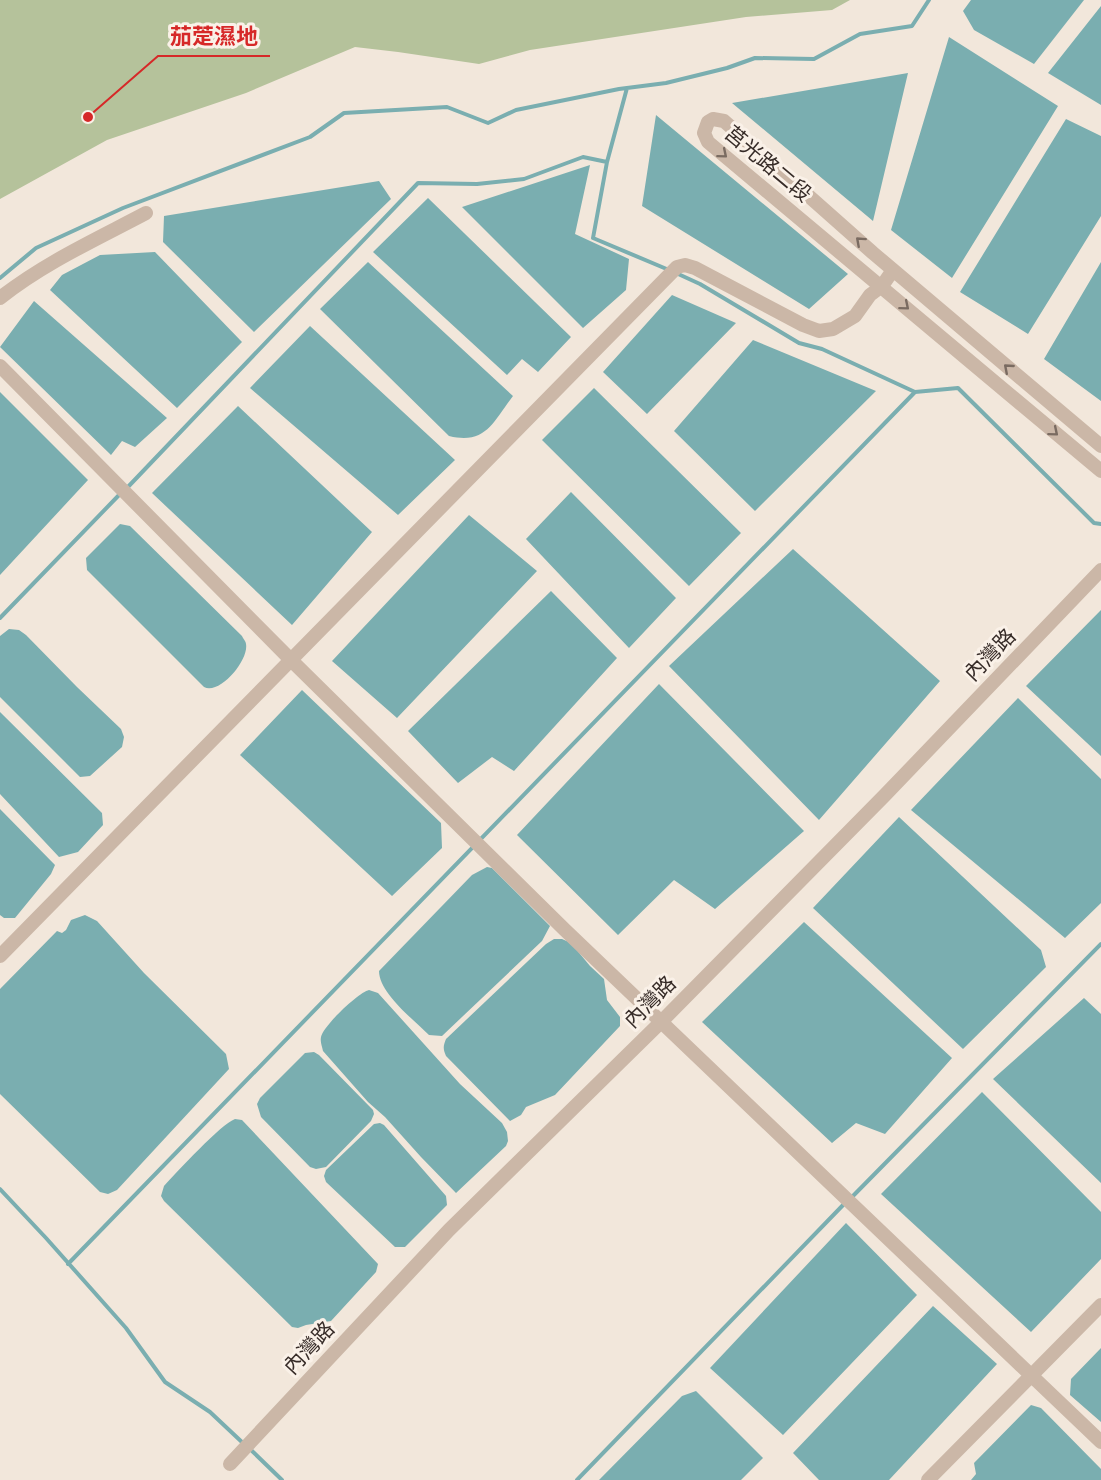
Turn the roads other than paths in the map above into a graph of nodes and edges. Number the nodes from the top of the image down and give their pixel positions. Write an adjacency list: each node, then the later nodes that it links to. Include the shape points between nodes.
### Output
1 (146, 213): 4 (street, via 44,268)
2 (893, 270): 3 (street); 3 (street, 莒光路二段, one-way to 3, via 724,121 708,122 704,133 708,142); 6 (street, 莒光路二段, one-way to 2)
3 (882, 286): 7 (street, 莒光路二段, one-way to 7); 9 (street, via 855,316 832,329 819,331 695,268 677,267)
4 (0, 298)
5 (0, 366): 9 (street)
6 (1101, 446)
7 (1101, 471)
8 (1101, 570): 11 (street, 內灣路)
9 (292, 661): 10 (street); 11 (street)
10 (0, 956)
11 (661, 1022): 13 (street); 15 (street, 內灣路, via 449,1230)
12 (1101, 1305): 13 (street)
13 (1032, 1375): 14 (street); 16 (street)
14 (1101, 1442)
15 (230, 1464)
16 (928, 1480)

